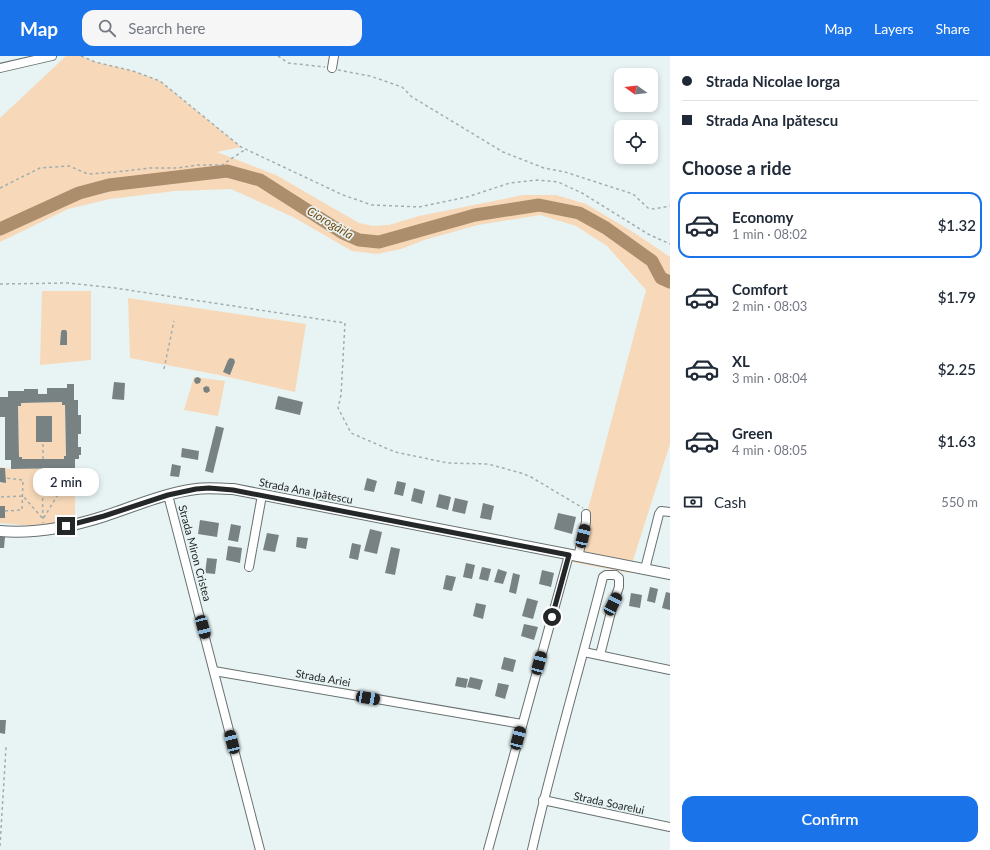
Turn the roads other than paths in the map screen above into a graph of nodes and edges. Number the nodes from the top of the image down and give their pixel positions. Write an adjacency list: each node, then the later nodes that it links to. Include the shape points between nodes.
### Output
1 (52, 56): 3 (street)
2 (334, 56): 4 (street)
3 (0, 68)
4 (332, 68)
5 (168, 495): 6 (main road, Strada Ana Ipătescu, via 209,488); 9 (main road, Strada Ana Ipătescu, via 104,516 44,531); 19 (street, Strada Miron Cristea)
6 (262, 495): 10 (main road, Strada Ana Ipătescu); 12 (street)
7 (670, 512): 13 (street, via 661,511 659,514)
8 (586, 514): 10 (street, via 586,522)
9 (0, 530)
10 (574, 556): 11 (main road, Strada Ana Ipătescu); 20 (street)
11 (614, 564): 13 (main road, Strada Ana Ipătescu); 15 (street)
12 (249, 567)
13 (645, 569): 14 (main road, Strada Ana Ipătescu)
14 (670, 574)
15 (615, 575): 16 (street, via 603,577); 17 (street, via 619,578 619,587)
16 (584, 652): 17 (street); 21 (street)
17 (600, 655): 18 (street)
18 (670, 670)
19 (214, 671): 20 (street, Strada Ariei); 23 (street, Strada Miron Cristea)
20 (522, 724): 24 (street)
21 (543, 800): 22 (street, Strada Soarelui); 25 (street)
22 (670, 827)
23 (260, 850)
24 (488, 850)
25 (532, 850)

